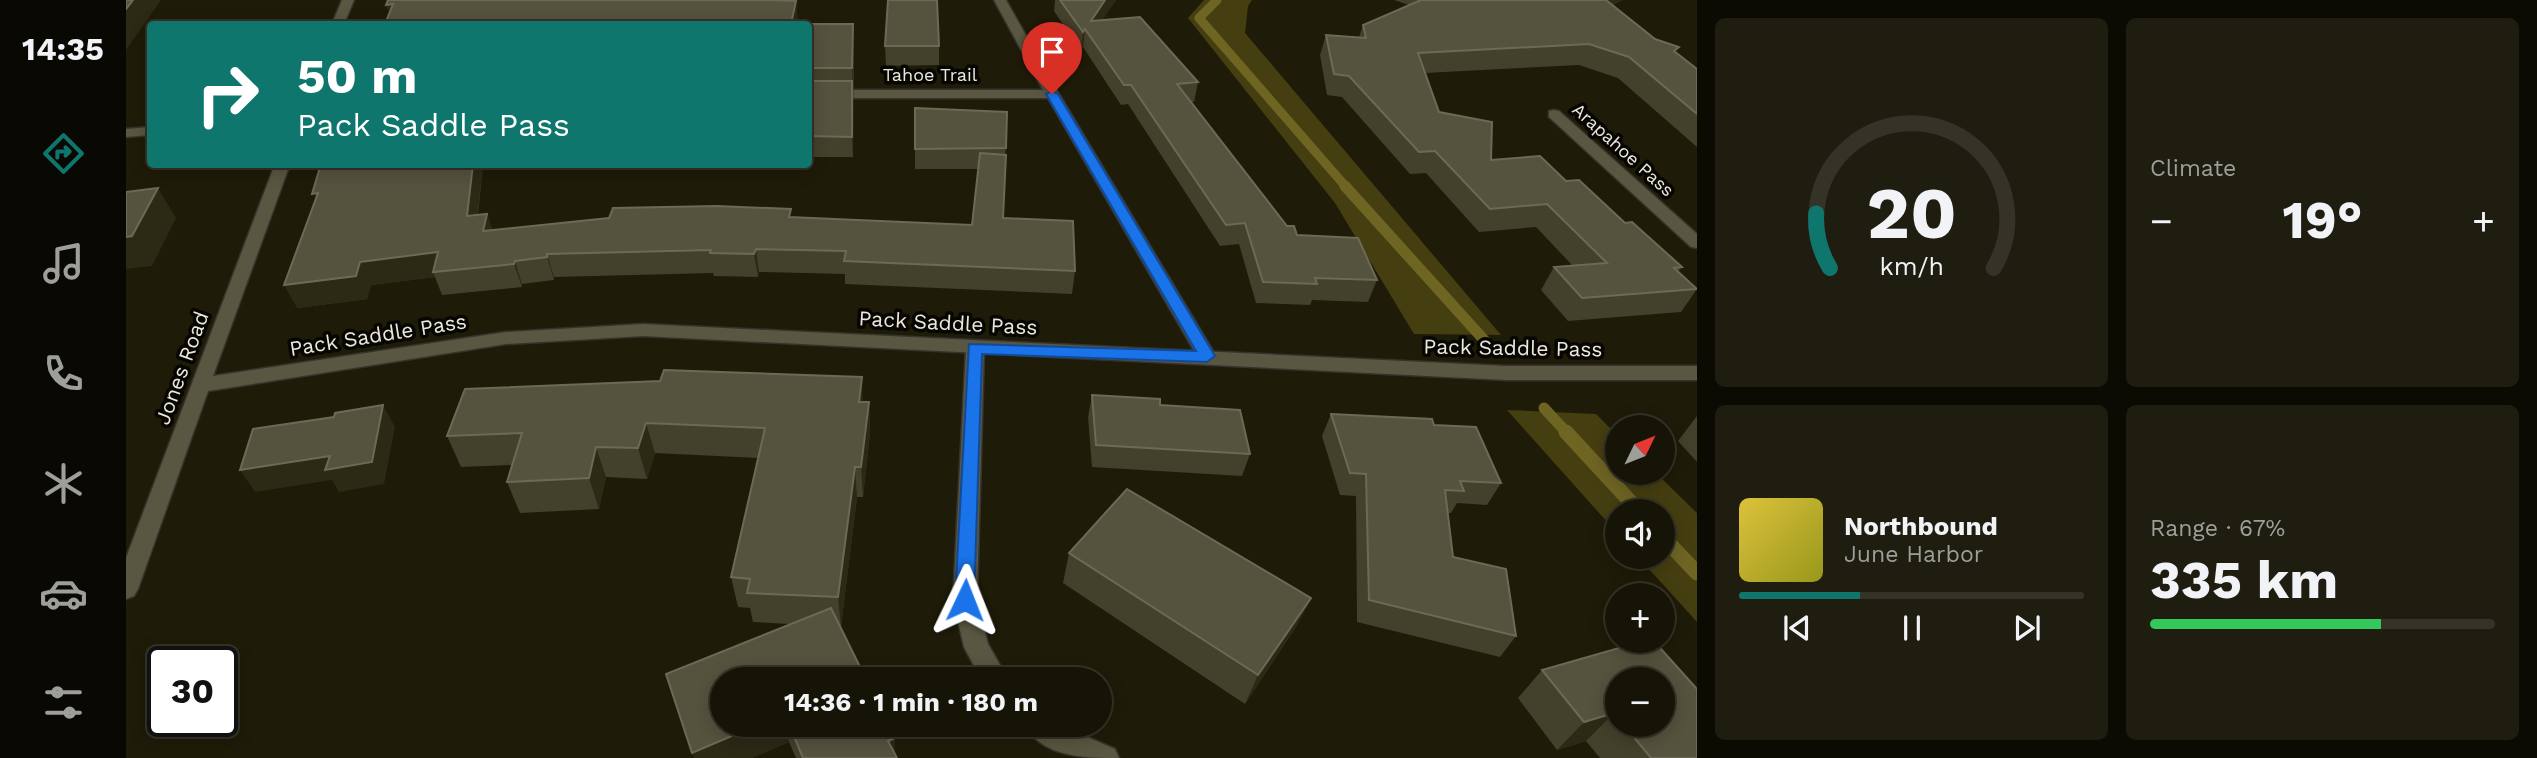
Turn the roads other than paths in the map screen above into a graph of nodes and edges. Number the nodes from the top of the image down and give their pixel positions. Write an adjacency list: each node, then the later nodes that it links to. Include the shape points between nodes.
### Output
1 (348, 0): 3 (street)
2 (1000, 0): 5 (street)
3 (339, 21)
4 (812, 94): 5 (street, Tahoe Trail)
5 (1052, 94): 12 (street)
6 (1554, 114): 10 (street, Arapahoe Pass)
7 (147, 131): 8 (street)
8 (126, 133)
9 (281, 168): 14 (street, Jones Road)
10 (1697, 243)
11 (975, 348): 12 (street, Pack Saddle Pass); 14 (street, Pack Saddle Pass, via 643,330 570,332); 16 (street, via 965,600 976,647)
12 (1207, 356): 13 (street, Pack Saddle Pass, via 1506,373)
13 (1697, 373)
14 (200, 385): 15 (street, Jones Road)
15 (126, 589)
16 (988, 667)
17 (1055, 737): 18 (street)
18 (1106, 758)

